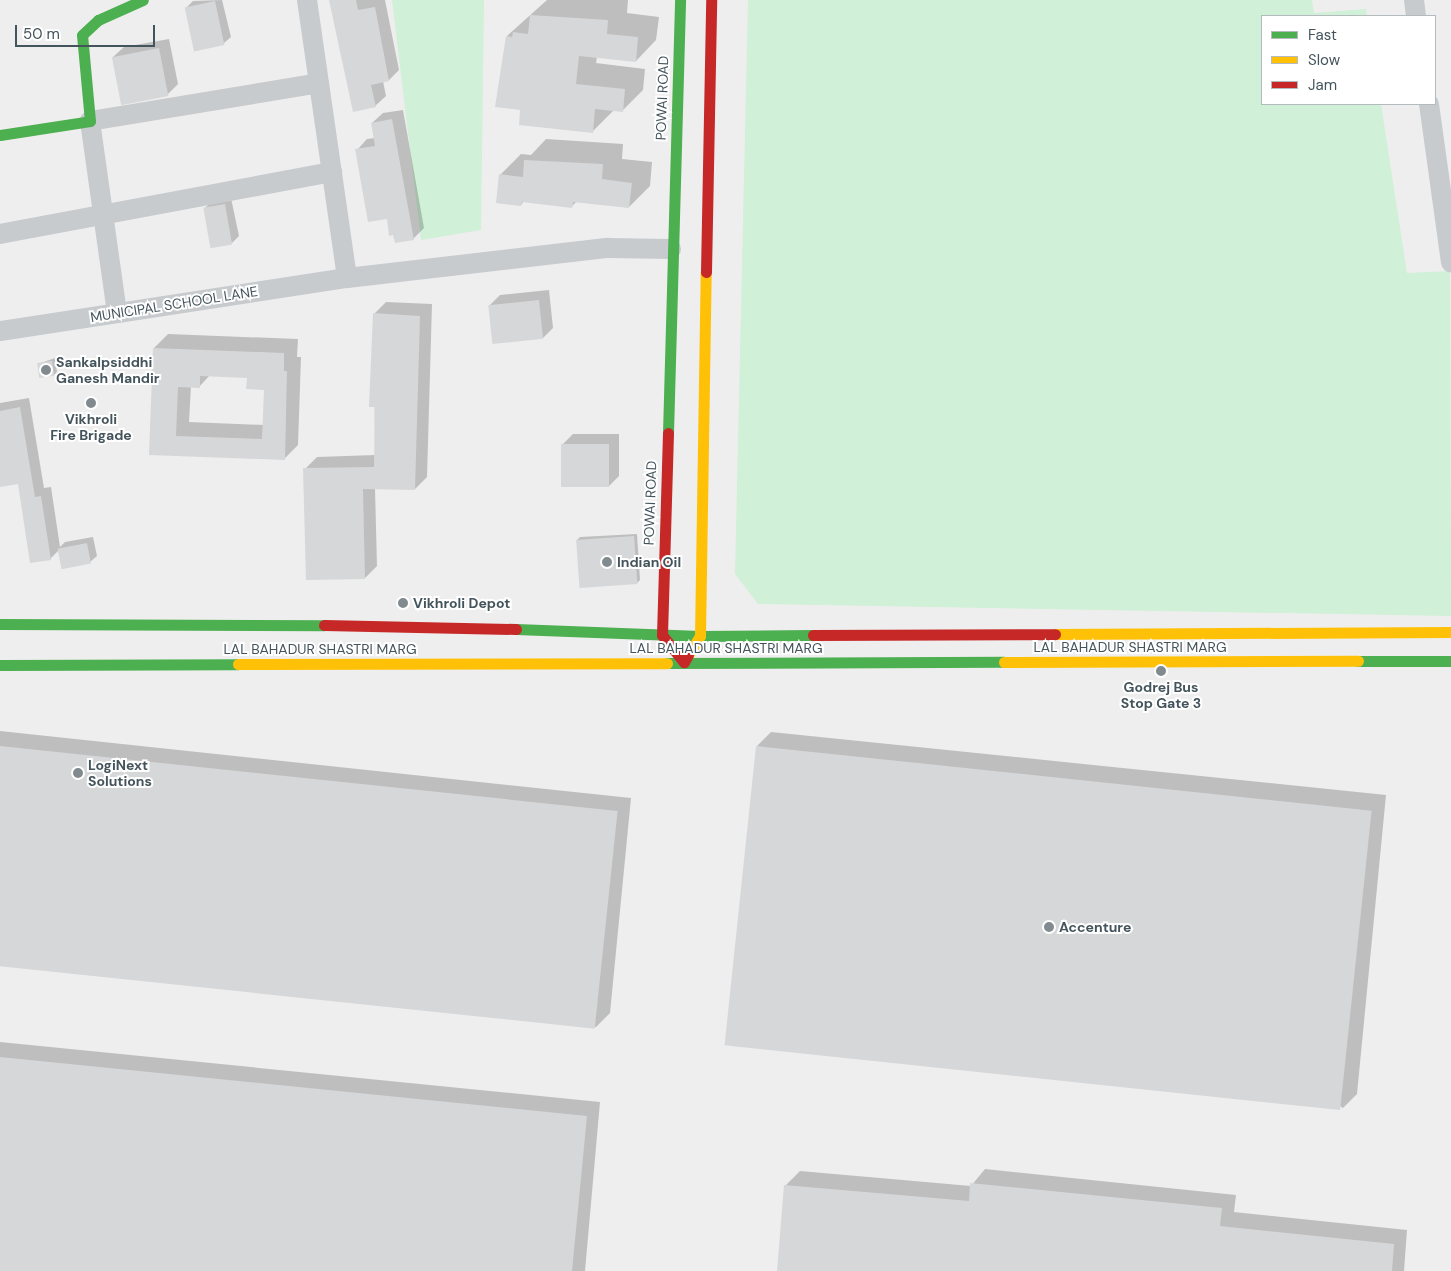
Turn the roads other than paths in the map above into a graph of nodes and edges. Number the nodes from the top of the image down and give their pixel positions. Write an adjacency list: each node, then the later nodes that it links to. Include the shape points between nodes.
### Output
1 (142, 0): 9 (main road, via 98,20 82,35)
2 (307, 0): 7 (street)
3 (680, 0): 15 (main road, POWAI ROAD)
4 (711, 0): 23 (main road)
5 (1414, 0): 6 (street)
6 (1416, 15)
7 (319, 83): 9 (street); 11 (street)
8 (1429, 105): 12 (street)
9 (90, 121): 10 (main road); 13 (street)
10 (0, 135)
11 (332, 172): 13 (street); 17 (street)
12 (1447, 209): 16 (street)
13 (104, 214): 14 (street); 18 (street)
14 (0, 234)
15 (671, 249): 17 (street, MUNICIPAL SCHOOL LANE, via 608,248); 22 (main road, POWAI ROAD)
16 (1451, 262)
17 (347, 278): 18 (street, MUNICIPAL SCHOOL LANE)
18 (117, 313): 19 (street, MUNICIPAL SCHOOL LANE)
19 (0, 331)
20 (0, 624): 22 (main road, LAL BAHADUR SHASTRI MARG)
21 (1451, 632): 23 (main road, LAL BAHADUR SHASTRI MARG)
22 (662, 635): 23 (main road, LAL BAHADUR SHASTRI MARG); 25 (main road)
23 (700, 636): 25 (main road)
24 (1451, 661): 25 (main road, LAL BAHADUR SHASTRI MARG)
25 (684, 662): 26 (main road, LAL BAHADUR SHASTRI MARG, via 392,659)
26 (0, 665)

